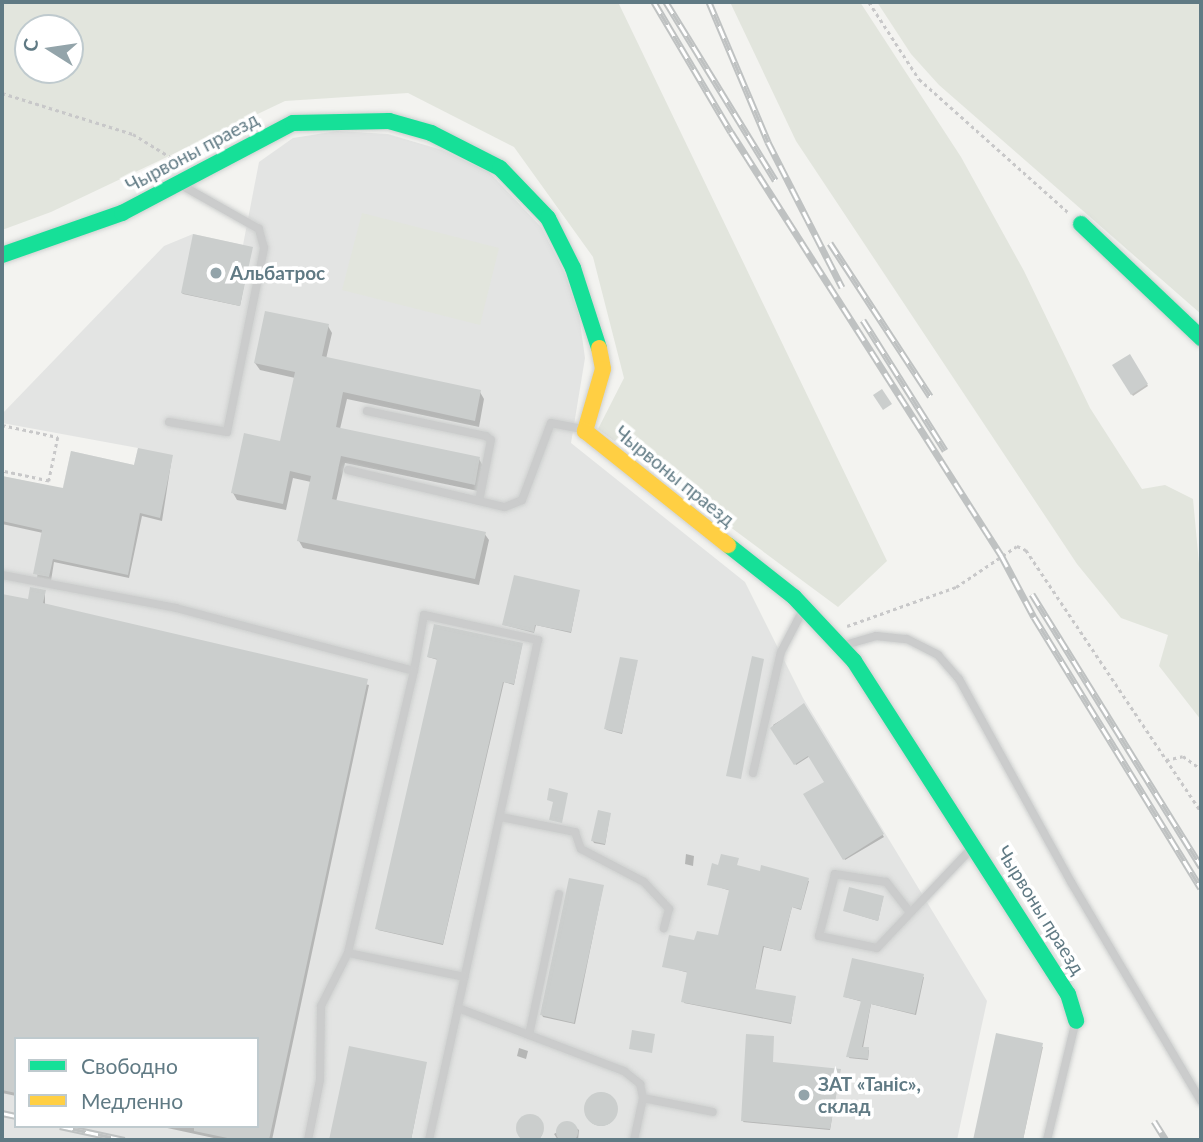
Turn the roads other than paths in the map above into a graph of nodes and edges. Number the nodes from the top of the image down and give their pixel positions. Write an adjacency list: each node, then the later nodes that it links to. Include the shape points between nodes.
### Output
1 (180, 184): 3 (street, Чырвоны праезд, via 122,213); 6 (lane, via 259,229 264,248 227,432); 7 (street, Чырвоны праезд, via 293,123 341,120 389,121 431,133 500,168 548,218 573,268 597,334 603,369)
2 (1081, 224): 4 (street)
3 (2, 255)
4 (1201, 338)
5 (367, 411): 9 (lane, via 491,440)
6 (169, 422)
7 (585, 431): 9 (lane, via 551,423 522,500 505,507); 11 (street, Чырвоны праезд)
8 (348, 470): 9 (lane)
9 (479, 501)
10 (2, 575): 13 (lane, via 176,608)
11 (804, 607): 12 (street, Чырвоны праезд); 14 (lane, via 781,652)
12 (840, 646): 16 (street, Чырвоны праезд); 26 (lane, via 876,636 908,639 938,655 959,679 1071,882)
13 (414, 671): 15 (lane, via 424,615 538,639); 20 (lane)
14 (753, 773)
15 (501, 817): 19 (lane, via 575,832 581,849 644,882 669,909); 21 (lane)
16 (976, 845): 18 (lane); 23 (street, Чырвоны праезд, via 1068,994)
17 (559, 894): 24 (lane)
18 (909, 911): 18 (lane, via 877,948 819,936 835,874 886,882)
19 (664, 929)
20 (348, 953): 21 (lane); 28 (lane, via 321,1006 320,1080)
21 (465, 976): 22 (lane)
22 (458, 1008): 24 (lane); 29 (lane)
23 (1076, 1021): 31 (lane)
24 (529, 1035): 25 (lane, via 624,1071 639,1084)
25 (643, 1098): 27 (lane); 30 (lane)
26 (1201, 1101)
27 (713, 1112)
28 (308, 1140)
29 (429, 1140)
30 (634, 1140)
31 (1047, 1140)

